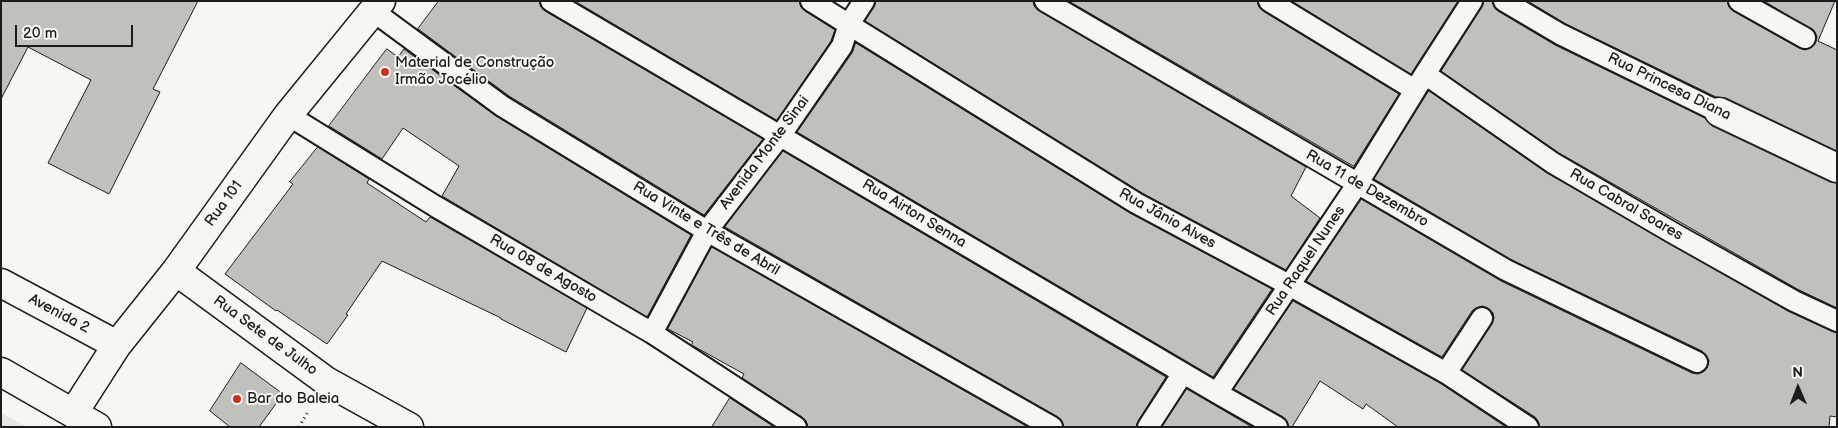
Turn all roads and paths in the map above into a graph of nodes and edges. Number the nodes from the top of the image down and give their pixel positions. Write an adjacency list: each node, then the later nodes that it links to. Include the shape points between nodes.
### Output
1 (551, 1): 15 (lane, Rua Airton Senna)
2 (811, 1): 10 (lane, Rua Jânio Alves)
3 (864, 1): 10 (lane, Avenida Monte Sinai)
4 (1046, 1): 17 (lane, Rua 11 de Dezembro)
5 (1270, 1): 12 (lane, Rua Cabral Soares)
6 (1472, 1): 12 (lane, Rua Raquel Nunes)
7 (1504, 1): 13 (lane, Rua Princesa Diana, via 1560,34)
8 (1739, 1): 11 (lane)
9 (377, 6): 14 (street, Rua 101); 18 (lane, Rua Vinte e Três de Abril, via 502,106)
10 (849, 24): 15 (lane, Avenida Monte Sinai, via 842,46); 21 (lane, Rua Jânio Alves, via 1136,203)
11 (1805, 38)
12 (1420, 82): 17 (lane, Rua Raquel Nunes); 23 (lane, Rua Cabral Soares, via 1673,234)
13 (1719, 112): 16 (street, Rua Princesa Diana)
14 (288, 115): 19 (street, Rua 101); 24 (lane, Rua 08 de Agosto, via 435,206)
15 (780, 136): 18 (lane, Avenida Monte Sinai); 28 (lane, Rua Airton Senna)
16 (1837, 168)
17 (1358, 183): 21 (lane, Rua Raquel Nunes); 26 (lane, Rua 11 de Dezembro, via 1506,270)
18 (707, 231): 24 (lane, Avenida Monte Sinai); 34 (lane, Rua Vinte e Três de Abril)
19 (176, 271): 25 (street, Rua 101); 32 (street, Rua Sete de Julho, via 326,380)
20 (1, 283): 25 (street, Avenida 2)
21 (1289, 286): 29 (lane, Rua Jânio Alves); 30 (lane, Rua Raquel Nunes)
22 (1482, 318): 29 (lane)
23 (1837, 321)
24 (652, 333): 33 (lane, Rua 08 de Agosto)
25 (117, 345): 31 (street, Rua 101)
26 (1697, 362)
27 (1, 372): 31 (street)
28 (1183, 373): 30 (lane, Rua Airton Senna); 35 (lane)
29 (1446, 373): 37 (lane, Rua Jânio Alves)
30 (1218, 393): 36 (lane, Rua Airton Senna)
31 (88, 422)
32 (409, 427)
33 (796, 427)
34 (1052, 427)
35 (1148, 427)
36 (1277, 427)
37 (1528, 427)

